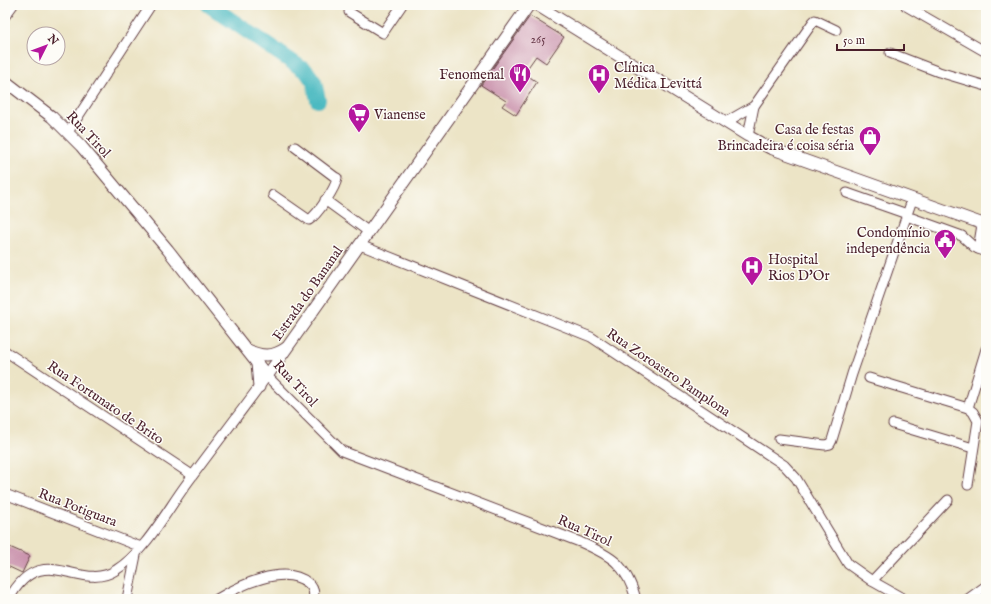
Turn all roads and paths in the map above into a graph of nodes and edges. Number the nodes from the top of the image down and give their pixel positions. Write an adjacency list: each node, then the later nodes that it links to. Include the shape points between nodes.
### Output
1 (13, 5): 8 (street)
2 (151, 5): 16 (street)
3 (402, 5): 7 (street, via 383,33)
4 (529, 5): 25 (main road, Estrada do Bananal)
5 (537, 5): 15 (main road)
6 (906, 6): 10 (street)
7 (349, 12)
8 (5, 16)
9 (836, 30): 14 (street, via 819,21 813,22)
10 (986, 52)
11 (890, 53): 13 (street, via 939,72)
12 (5, 81): 16 (main road, Rua Tirol)
13 (986, 86)
14 (754, 106): 15 (street); 17 (street)
15 (726, 122): 17 (main road)
16 (68, 132): 29 (main road, Rua Tirol, via 163,244)
17 (748, 136): 22 (main road, via 770,148)
18 (295, 147): 21 (street, via 337,178)
19 (847, 193): 23 (street)
20 (273, 195): 21 (street, via 309,220)
21 (325, 200): 25 (street)
22 (912, 200): 23 (street); 24 (main road)
23 (909, 216): 27 (street, via 962,236); 38 (street, via 852,374 830,444 825,446)
24 (984, 225): 27 (street)
25 (370, 232): 26 (main road, Estrada do Bananal)
26 (360, 244): 28 (main road, Estrada do Bananal); 45 (street, Rua Zoroastro Pamplona, via 591,337 784,465 796,478 848,564)
27 (982, 251)
28 (289, 345): 29 (main road, via 268,356); 33 (main road, Estrada do Bananal)
29 (246, 349): 32 (main road, Rua Tirol)
30 (986, 349): 36 (street)
31 (5, 351): 40 (street, Rua Fortunato de Brito)
32 (257, 363): 33 (main road, Rua Tirol); 35 (main road)
33 (267, 376): 35 (street, Estrada do Bananal); 51 (street, Rua Tirol, via 342,451 604,553 617,561 626,573)
34 (869, 378): 36 (street)
35 (259, 387): 40 (street, Estrada do Bananal)
36 (968, 408): 39 (street, via 978,421)
37 (893, 424): 39 (street)
38 (779, 439)
39 (974, 448): 41 (street)
40 (192, 476): 44 (street, Estrada do Bananal)
41 (968, 485)
42 (5, 494): 44 (street, Rua Potiguara)
43 (948, 500): 45 (street)
44 (139, 551): 47 (street, Estrada do Bananal, via 115,571 105,575 94,576 53,569 36,571 21,582); 48 (street)
45 (872, 581): 52 (street, Rua Zoroastro Pamplona)
46 (986, 586): 53 (street)
47 (9, 599)
48 (128, 599)
49 (217, 599): 50 (street, via 241,586 275,576 293,576 304,580 312,587)
50 (314, 599)
51 (636, 599)
52 (904, 599)
53 (968, 599)

